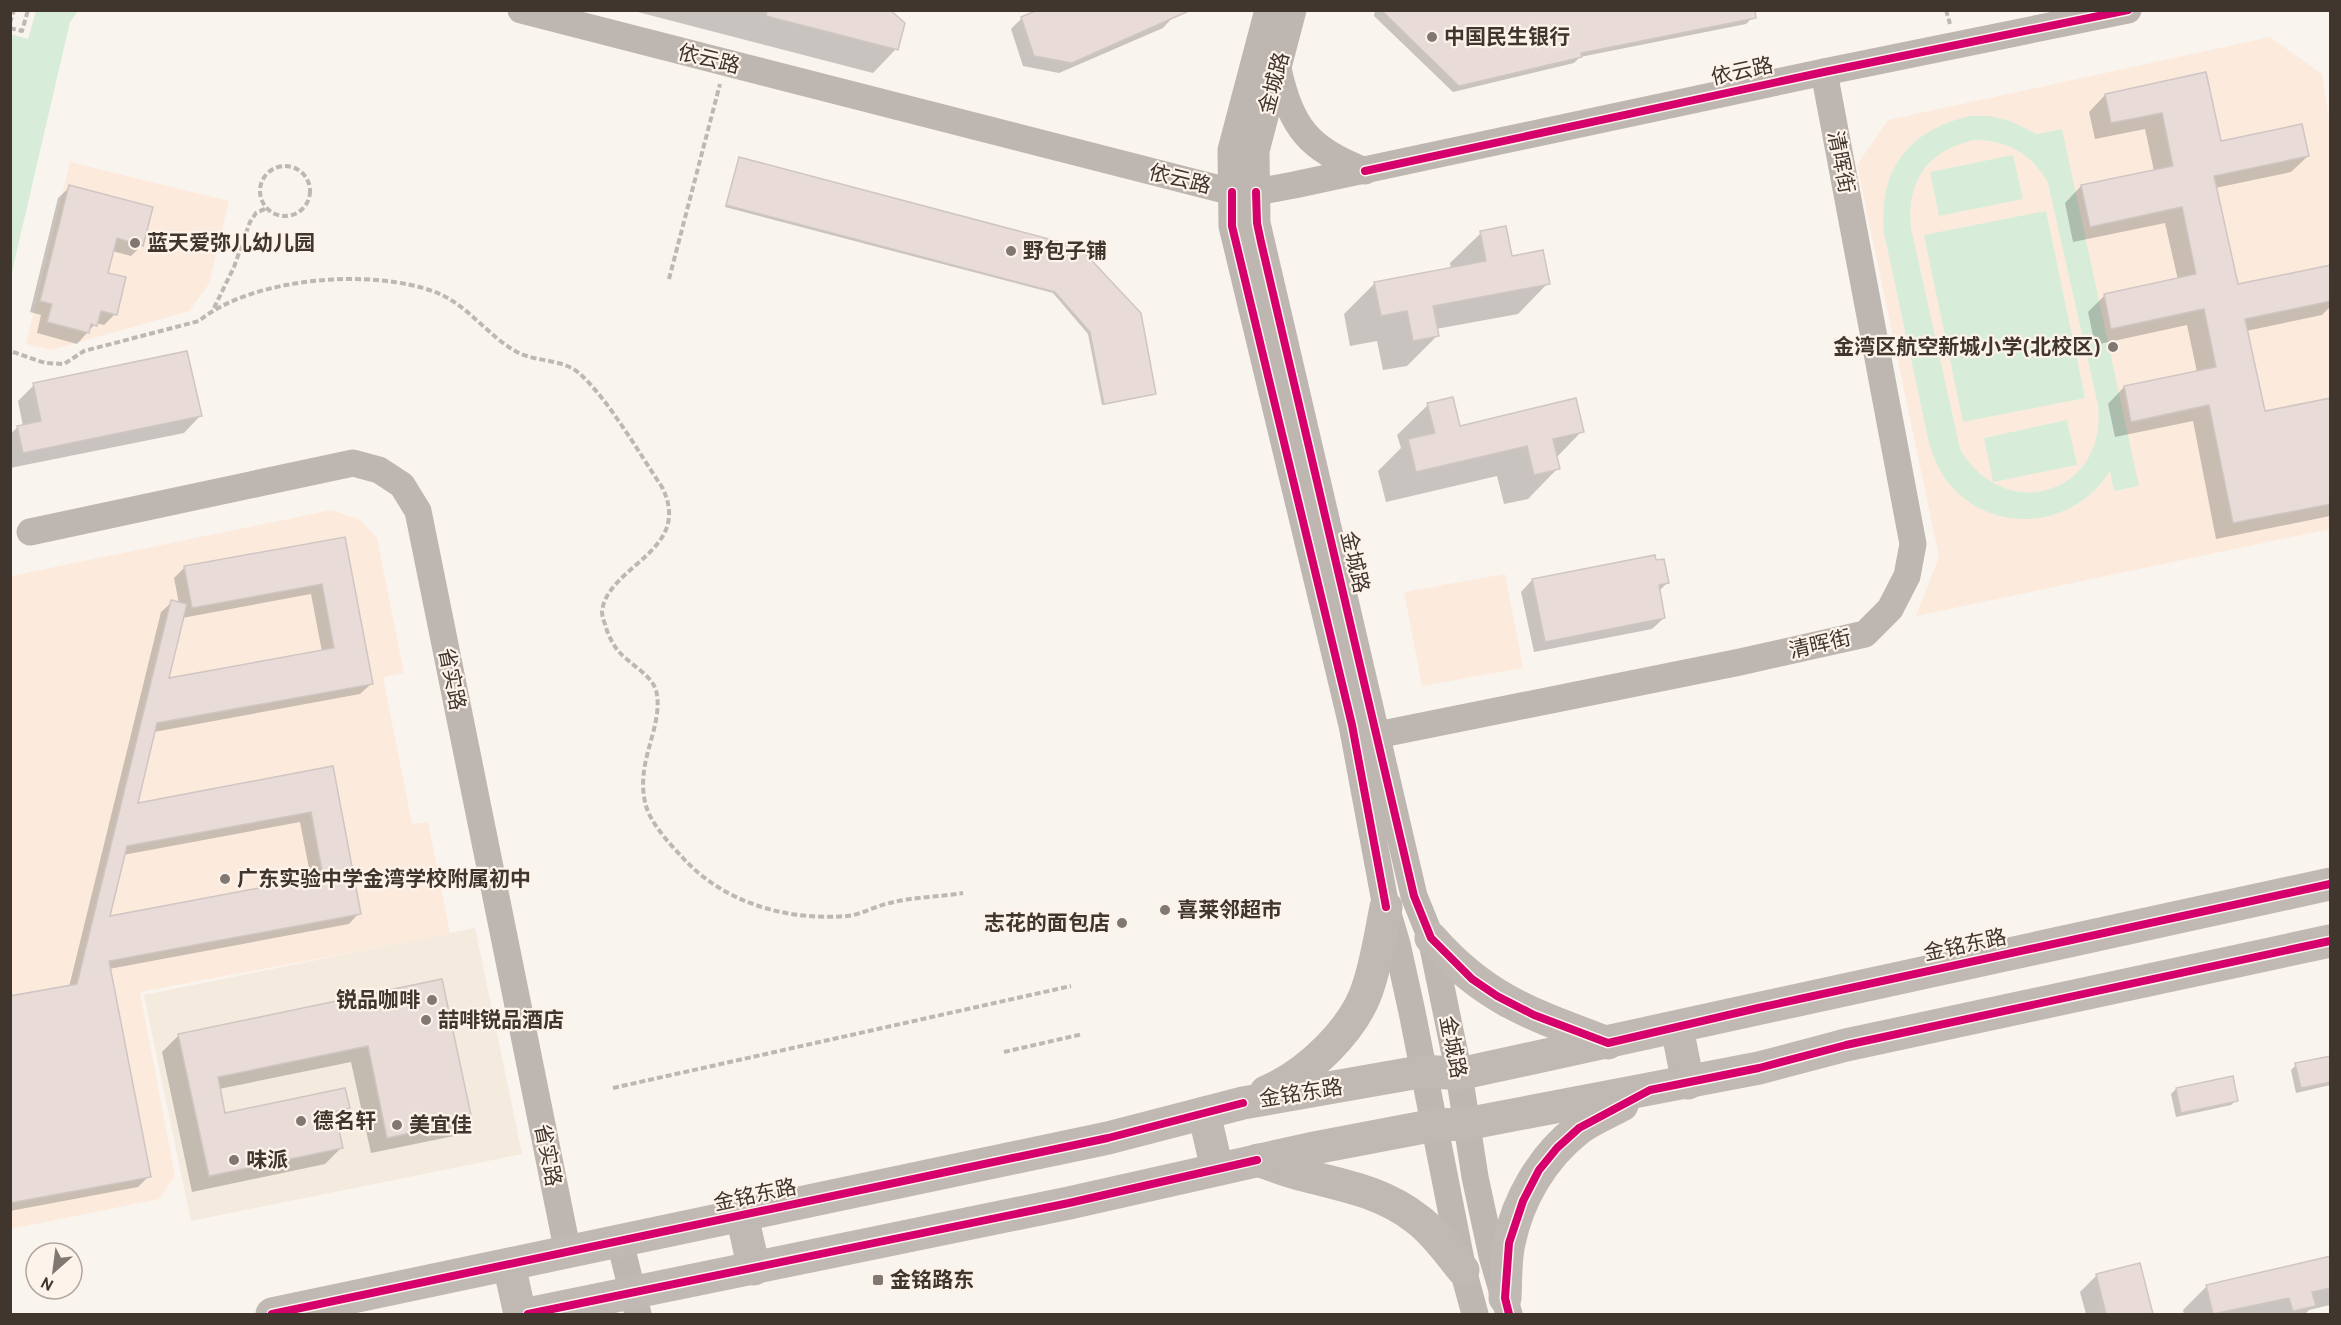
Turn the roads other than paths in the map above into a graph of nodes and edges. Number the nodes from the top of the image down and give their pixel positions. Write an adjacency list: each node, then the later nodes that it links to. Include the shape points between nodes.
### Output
1 (521, 10): 8 (street, 依云路)
2 (1268, 10): 8 (street, 金城路, via 1231,150)
3 (1293, 10): 5 (street, 金城路)
4 (2128, 10): 6 (street, 依云路)
5 (1278, 68): 7 (street, via 1285,100 1308,138 1335,158); 8 (street, 金城路)
6 (1824, 72): 7 (street, 依云路); 10 (street, 清晖街, via 1913,544 1907,576 1890,609 1865,634)
7 (1365, 171): 8 (street, 依云路)
8 (1244, 192): 10 (street, 金城路, via 1261,242); 12 (street, 金城路, via 1232,226 1352,725)
9 (30, 532): 28 (street, 省实路, via 353,463 379,470 402,485 418,511)
10 (1377, 735): 13 (street, 金城路, via 1414,896)
11 (2331, 884): 15 (main road, 金铭东路)
12 (1386, 907): 17 (street, 金城路); 21 (main road, via 1369,986 1354,1016 1305,1070)
13 (1431, 938): 16 (main road, via 1472,979 1497,996 1534,1015); 18 (street, 金城路)
14 (2331, 941): 19 (main road, via 1846,1045)
15 (1677, 1028): 16 (main road, 金铭东路); 19 (main road)
16 (1608, 1043): 18 (main road, 金铭东路)
17 (1425, 1071): 18 (main road, 金铭东路); 21 (main road, 金铭东路); 23 (street, 金城路)
18 (1459, 1074): 23 (street, 金城路)
19 (1688, 1083): 20 (main road)
20 (1650, 1090): 23 (main road); 33 (main road, via 1579,1128 1539,1170 1523,1201 1509,1244)
21 (1243, 1103): 22 (main road, 金铭东路)
22 (1204, 1113): 25 (main road); 26 (main road, 金铭东路, via 1108,1138)
23 (1451, 1124): 24 (main road); 31 (street, 金城路); 33 (street, 金城路)
24 (1257, 1160): 25 (main road); 31 (main road, via 1353,1186 1392,1202 1419,1220)
25 (1217, 1169): 30 (main road)
26 (742, 1216): 27 (main road, 金铭东路); 30 (main road)
27 (620, 1242): 28 (main road, 金铭东路); 32 (street)
28 (568, 1253): 29 (main road, 金铭东路)
29 (509, 1265): 34 (main road, 金铭东路); 35 (main road)
30 (754, 1269): 32 (main road)
31 (1462, 1270): 37 (street, 金城路)
32 (636, 1304): 36 (main road)
33 (1507, 1306)
34 (272, 1314)
35 (520, 1314)
36 (528, 1314)
37 (1475, 1314)

